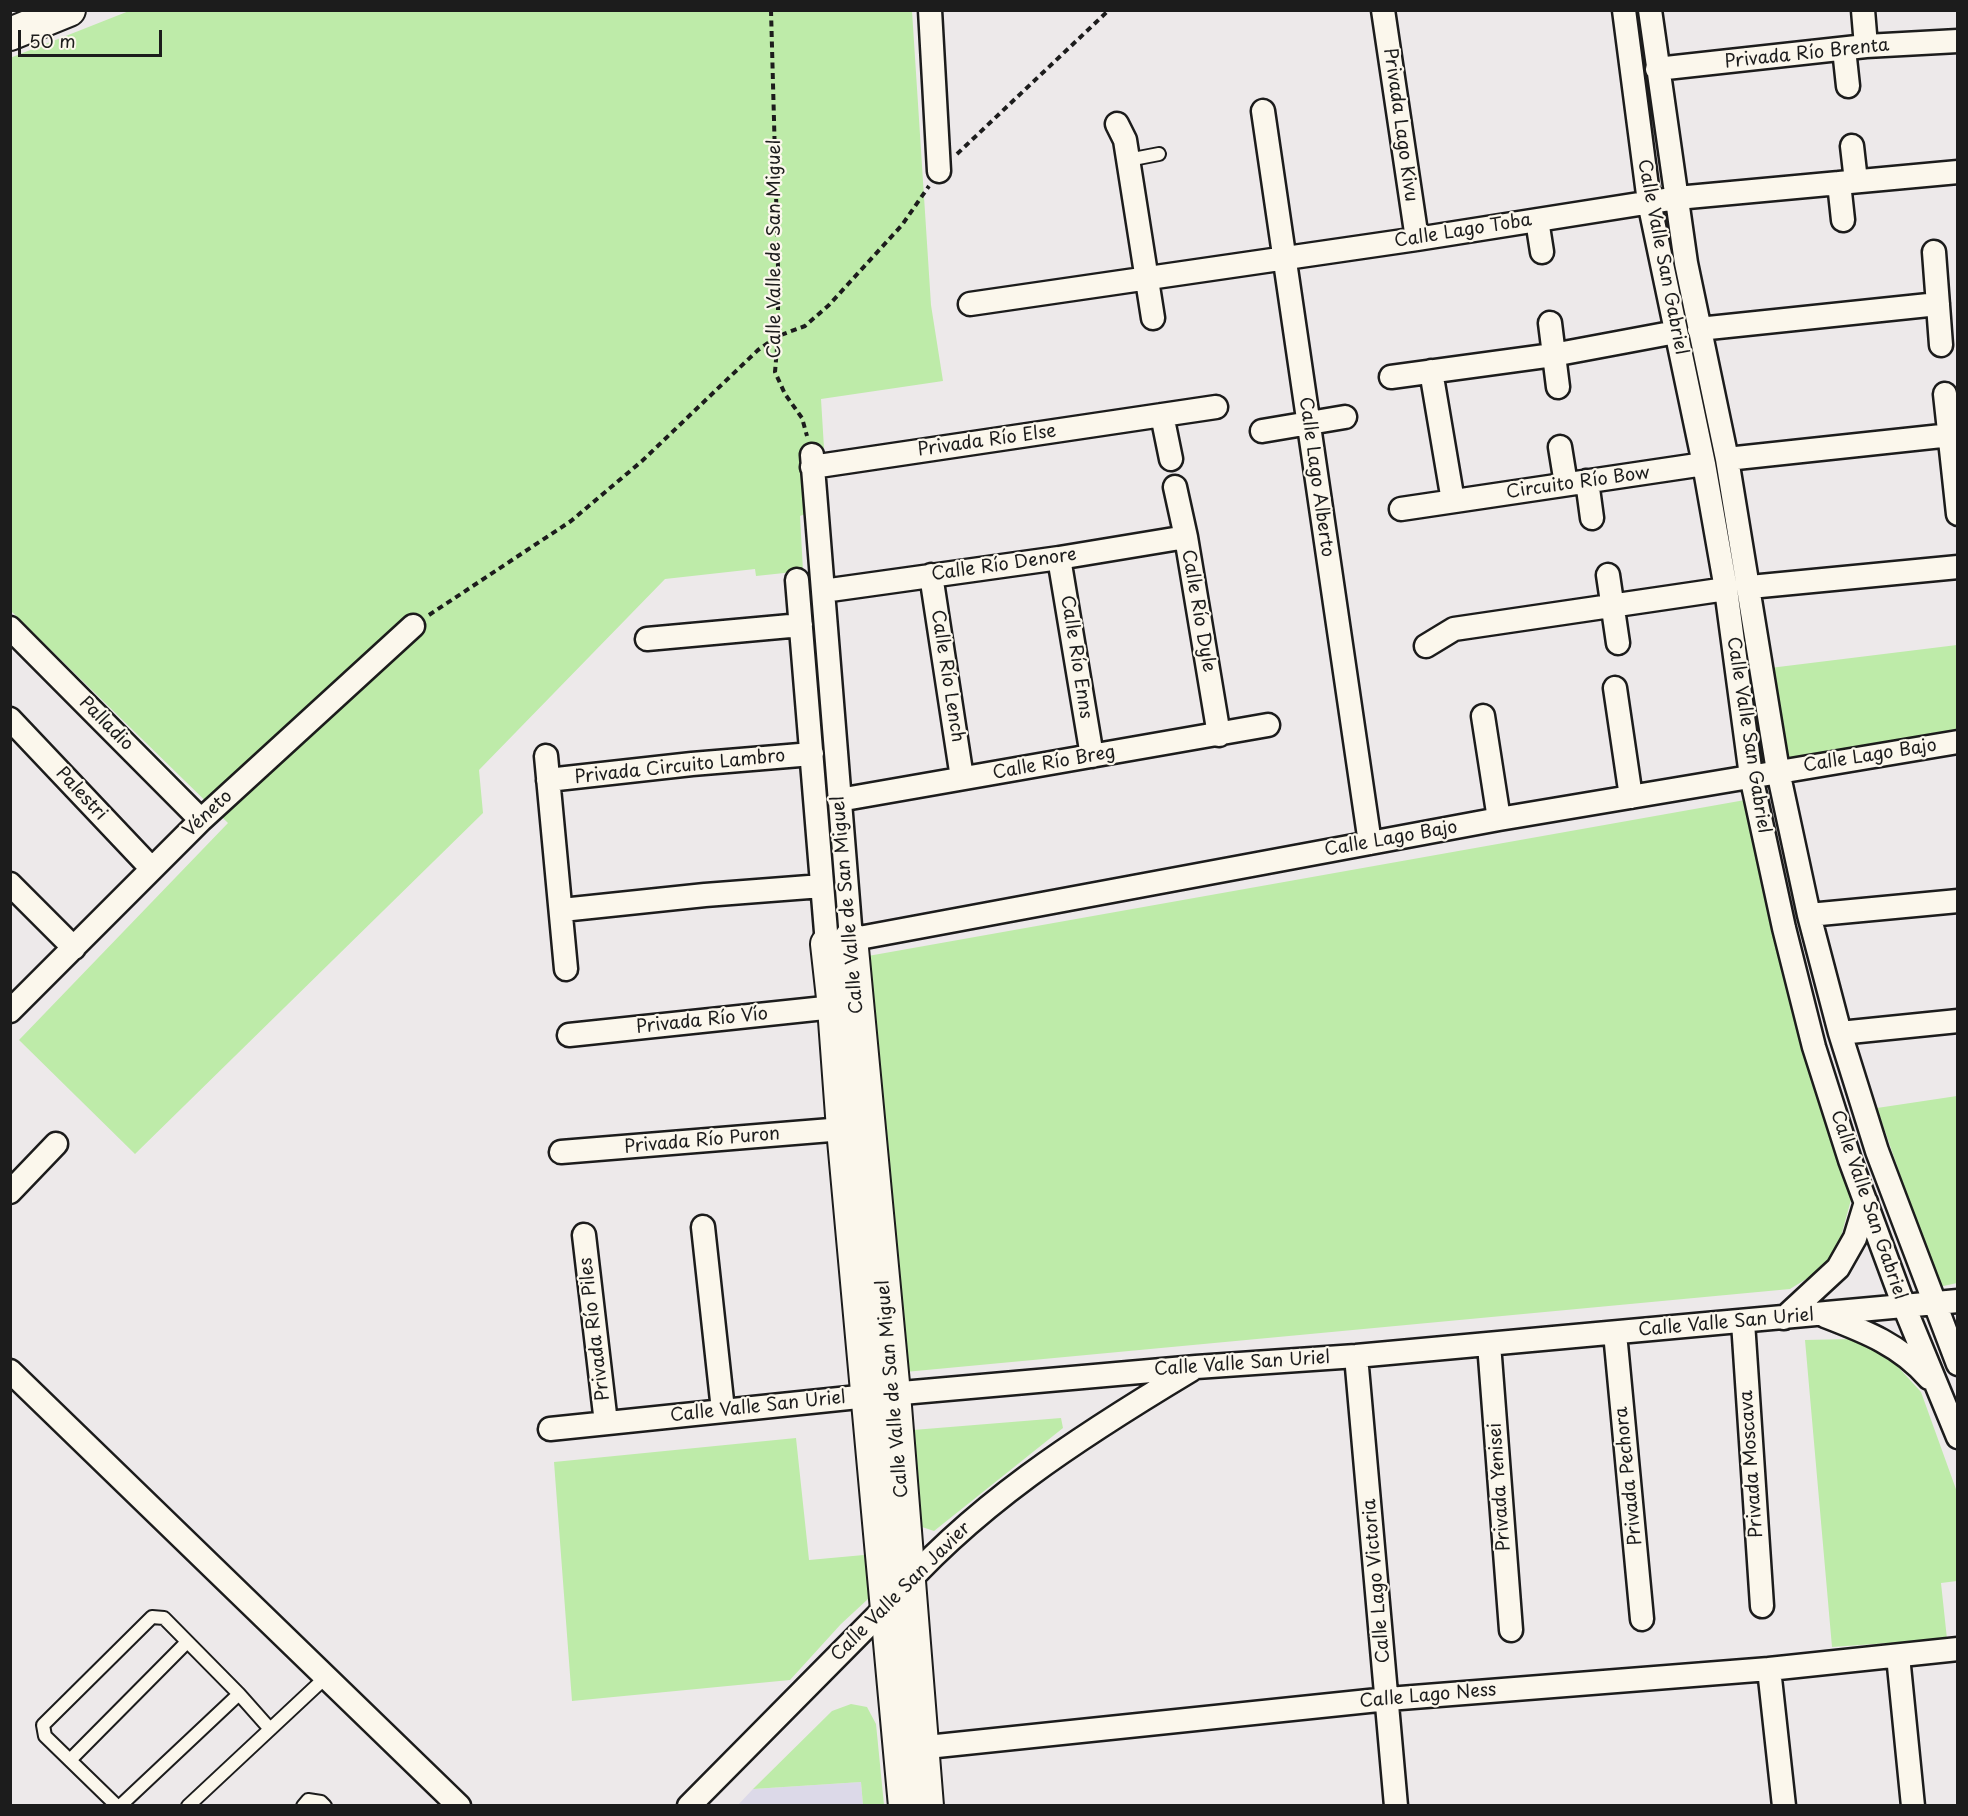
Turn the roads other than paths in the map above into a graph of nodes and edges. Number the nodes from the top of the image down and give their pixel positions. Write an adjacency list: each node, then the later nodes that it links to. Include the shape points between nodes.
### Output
1 (69, 10): 7 (street)
2 (930, 10): 17 (street)
3 (1383, 10): 24 (street, Privada Lago Kivu)
4 (1624, 10): 21 (street, Calle Valle San Gabriel)
5 (1650, 10): 10 (street, Calle Valle San Gabriel)
6 (1863, 10): 9 (street)
7 (10, 34)
8 (1958, 41): 9 (street, Privada Río Brenta)
9 (1855, 48): 10 (street, Privada Río Brenta); 11 (street)
10 (1657, 69): 20 (street, Calle Valle San Gabriel)
11 (1848, 86)
12 (1263, 111): 27 (street, Calle Lago Alberto)
13 (1117, 124): 16 (street)
14 (1852, 146): 19 (street)
15 (1159, 154): 16 (lane)
16 (1128, 160): 28 (street)
17 (939, 171)
18 (1958, 172): 19 (street, Calle Lago Toba)
19 (1847, 182): 20 (street, Calle Lago Toba); 23 (street)
20 (1677, 198): 21 (street, Calle Lago Toba); 33 (street, Calle Valle San Gabriel)
21 (1649, 202): 22 (street, Calle Lago Toba); 34 (street, Calle Valle San Gabriel)
22 (1537, 220): 24 (street, Calle Lago Toba); 25 (street)
23 (1843, 220)
24 (1417, 239): 27 (street, Calle Lago Toba)
25 (1542, 252)
26 (1934, 252): 30 (street)
27 (1283, 258): 28 (street, Calle Lago Toba); 44 (street, Calle Lago Alberto)
28 (1146, 278): 29 (street, Calle Lago Toba); 31 (street)
29 (970, 304)
30 (1938, 304): 33 (street); 35 (street)
31 (1153, 318)
32 (1550, 323): 36 (street)
33 (1699, 329): 49 (street, Calle Valle San Gabriel)
34 (1676, 332): 36 (street); 51 (street, Calle Valle San Gabriel)
35 (1941, 345)
36 (1553, 355): 37 (street); 39 (street)
37 (1431, 371): 38 (street); 54 (street)
38 (1391, 377)
39 (1558, 387)
40 (1945, 394): 46 (street)
41 (1216, 407): 42 (street, Privada Río Else)
42 (1162, 415): 48 (street); 50 (street, Privada Río Else)
43 (1345, 417): 44 (street)
44 (1308, 424): 45 (street); 91 (street, Calle Lago Alberto)
45 (1262, 431)
46 (1950, 435): 49 (street); 56 (street)
47 (1560, 447): 52 (street)
48 (1171, 459)
49 (1727, 459): 64 (street, Calle Valle San Gabriel)
50 (812, 461): 66 (street, Calle Valle de San Miguel)
51 (1704, 464): 52 (street, Circuito Río Bow); 65 (street, Calle Valle San Gabriel)
52 (1576, 483): 54 (street, Circuito Río Bow); 57 (street)
53 (1175, 487): 58 (street, Calle Río Dyle)
54 (1453, 501): 55 (street, Circuito Río Bow)
55 (1401, 508)
56 (1957, 508)
57 (1592, 518)
58 (1186, 537): 59 (street, Calle Río Denore); 78 (street, Calle Río Dyle)
59 (1059, 558): 61 (street, Calle Río Denore); 82 (street, Calle Río Enns)
60 (1958, 567): 64 (street)
61 (931, 575): 66 (street, Calle Río Denore); 85 (street, Calle Río Lench)
62 (1608, 575): 67 (street)
63 (797, 580): 68 (street, Calle Valle de San Miguel)
64 (1750, 587): 83 (street, Calle Valle San Gabriel)
65 (1725, 589): 67 (street); 84 (street, Calle Valle San Gabriel)
66 (822, 591): 88 (street, Calle Valle de San Miguel)
67 (1614, 606): 72 (street); 73 (street, via 1454,629)
68 (801, 625): 71 (street); 80 (street, Calle Valle de San Miguel)
69 (413, 626): 90 (street, Véneto)
70 (10, 628): 90 (street, Palladio)
71 (647, 639)
72 (1618, 643)
73 (1426, 646)
74 (1615, 688): 87 (street)
75 (1484, 716): 89 (street)
76 (10, 719): 92 (street, Palestri)
77 (1268, 725): 78 (street, Calle Río Breg)
78 (1220, 735): 82 (street, Calle Río Breg)
79 (1958, 742): 83 (street, Calle Lago Bajo)
80 (812, 754): 86 (street, Privada Circuito Lambro); 94 (street, Calle Valle de San Miguel)
81 (546, 756): 86 (street, Privada Circuito Lambro)
82 (1092, 756): 85 (street, Calle Río Breg)
83 (1778, 771): 84 (street, Calle Lago Bajo); 97 (street, Calle Valle San Gabriel)
84 (1751, 777): 87 (street, Calle Lago Bajo); 110 (street, Calle Valle San Gabriel, via 1814,1047)
85 (962, 778): 88 (street, Calle Río Breg)
86 (548, 780): 96 (street, Privada Circuito Lambro)
87 (1631, 797): 89 (street, Calle Lago Bajo)
88 (839, 800): 98 (street, Calle Valle de San Miguel)
89 (1499, 819): 91 (street, Calle Lago Bajo)
90 (201, 820): 92 (street, Véneto)
91 (1370, 843): 98 (street, Calle Lago Bajo)
92 (152, 869): 99 (street, Véneto)
93 (10, 884): 99 (street)
94 (822, 886): 96 (street); 98 (street, Calle Valle de San Miguel)
95 (1958, 902): 97 (street)
96 (562, 910): 100 (street, Privada Circuito Lambro)
97 (1809, 915): 104 (street, Calle Valle San Gabriel)
98 (839, 941): 101 (street, Calle Valle de San Miguel); 126 (street, Calle Valle de San Miguel)
99 (74, 948): 102 (street, Véneto)
100 (566, 969)
101 (834, 1007): 105 (street, Privada Río Vío); 106 (street, Calle Valle de San Miguel)
102 (10, 1011)
103 (1958, 1021): 104 (street)
104 (1840, 1033): 114 (street, Calle Valle San Gabriel, via 1877,1151)
105 (569, 1035)
106 (843, 1129): 108 (street, Privada Río Puron); 126 (street, Calle Valle de San Miguel)
107 (56, 1144): 109 (street)
108 (561, 1152)
109 (10, 1192)
110 (1866, 1202): 115 (street, Calle Valle San Gabriel); 117 (street, via 1856,1238 1838,1268)
111 (703, 1227): 127 (street)
112 (584, 1235): 128 (street, Privada Río Piles)
113 (1958, 1301): 114 (street, Calle Valle San Uriel)
114 (1933, 1303): 115 (street, Calle Valle San Uriel); 122 (street, Calle Valle San Gabriel)
115 (1904, 1306): 116 (street, Calle Valle San Uriel); 125 (street, Calle Valle San Gabriel)
116 (1821, 1314): 117 (street, Calle Valle San Uriel); 125 (street, via 1872,1334 1901,1351)
117 (1784, 1318): 118 (street, Calle Valle San Uriel)
118 (1743, 1322): 119 (street, Calle Valle San Uriel); 133 (street, Privada Moscava)
119 (1615, 1333): 120 (street, Calle Valle San Uriel); 134 (street, Privada Pechora)
120 (1490, 1344): 121 (street, Calle Valle San Uriel); 135 (street, Privada Yenisei)
121 (1356, 1356): 123 (street, Calle Valle San Uriel); 142 (street, Calle Lago Victoria)
122 (1958, 1364)
123 (1196, 1367): 126 (street, Calle Valle San Uriel); 131 (street, Calle Valle San Javier, via 1109,1419 1020,1482)
124 (10, 1371): 140 (street)
125 (1938, 1388): 130 (street, Calle Valle San Gabriel)
126 (881, 1395): 127 (street, Calle Valle San Uriel); 131 (street, Calle Valle de San Miguel); 132 (street, Calle Valle de San Miguel)
127 (723, 1410): 128 (street, Calle Valle San Uriel)
128 (606, 1423): 129 (street, Calle Valle San Uriel)
129 (550, 1429)
130 (1958, 1437)
131 (909, 1579): 132 (street, Calle Valle San Javier); 144 (street, Calle Valle de San Miguel)
132 (887, 1606): 144 (street, Calle Valle de San Miguel); 151 (street, Calle Valle San Javier)
133 (1761, 1606)
134 (1642, 1619)
135 (1511, 1630)
136 (187, 1642): 141 (lane); 145 (lane); 145 (lane, via 164,1618 152,1617 43,1725 45,1736)
137 (1958, 1649): 138 (street, Calle Lago Ness)
138 (1898, 1656): 139 (street, Calle Lago Ness); 156 (street)
139 (1769, 1669): 142 (street, Calle Lago Ness); 155 (street)
140 (326, 1677): 143 (lane); 150 (street)
141 (239, 1694): 143 (lane); 146 (lane)
142 (1388, 1698): 144 (street, Calle Lago Ness); 154 (street, Calle Lago Victoria)
143 (270, 1729): 147 (lane)
144 (910, 1748): 152 (street, Calle Valle de San Miguel); 153 (street, Calle Valle de San Miguel)
145 (70, 1760): 146 (lane)
146 (118, 1806)
147 (188, 1806)
148 (303, 1806): 149 (lane, via 308,1800)
149 (325, 1806)
150 (459, 1806)
151 (689, 1806)
152 (905, 1806)
153 (927, 1806)
154 (1396, 1806)
155 (1784, 1806)
156 (1913, 1806)

